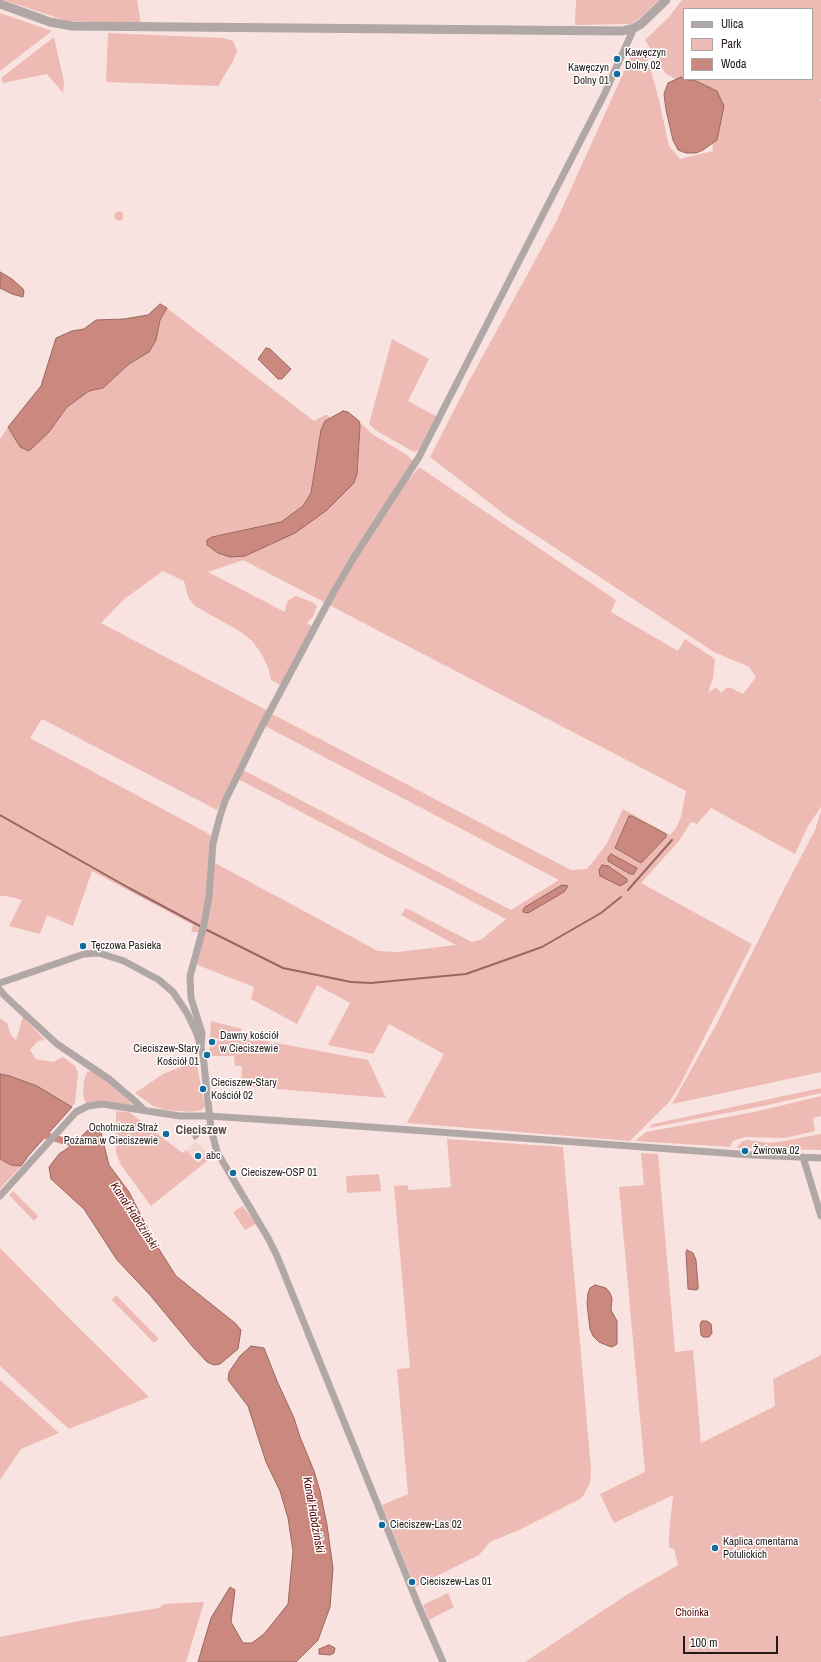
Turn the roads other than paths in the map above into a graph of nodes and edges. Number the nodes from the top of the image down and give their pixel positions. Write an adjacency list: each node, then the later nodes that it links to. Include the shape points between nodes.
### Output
1 (666, 0): 3 (street)
2 (0, 4): 3 (street, via 50,22 72,26 622,31)
3 (634, 28): 6 (street, via 604,95 419,457 332,595 225,801 213,843 204,925 190,976 191,998 202,1033)
4 (0, 983): 6 (street, via 84,954 100,953 111,956 146,972 170,989 187,1013)
5 (0, 990): 7 (street, via 57,1044 108,1079)
6 (201, 1047): 8 (street)
7 (144, 1110): 8 (street, via 180,1116); 13 (street, via 110,1105 94,1105 81,1109 67,1120)
8 (209, 1116): 11 (street); 15 (street, via 217,1152 277,1256)
9 (206, 1128): 10 (street)
10 (195, 1137)
11 (803, 1158): 12 (street); 14 (street)
12 (821, 1158)
13 (0, 1196)
14 (821, 1216)
15 (443, 1662)

